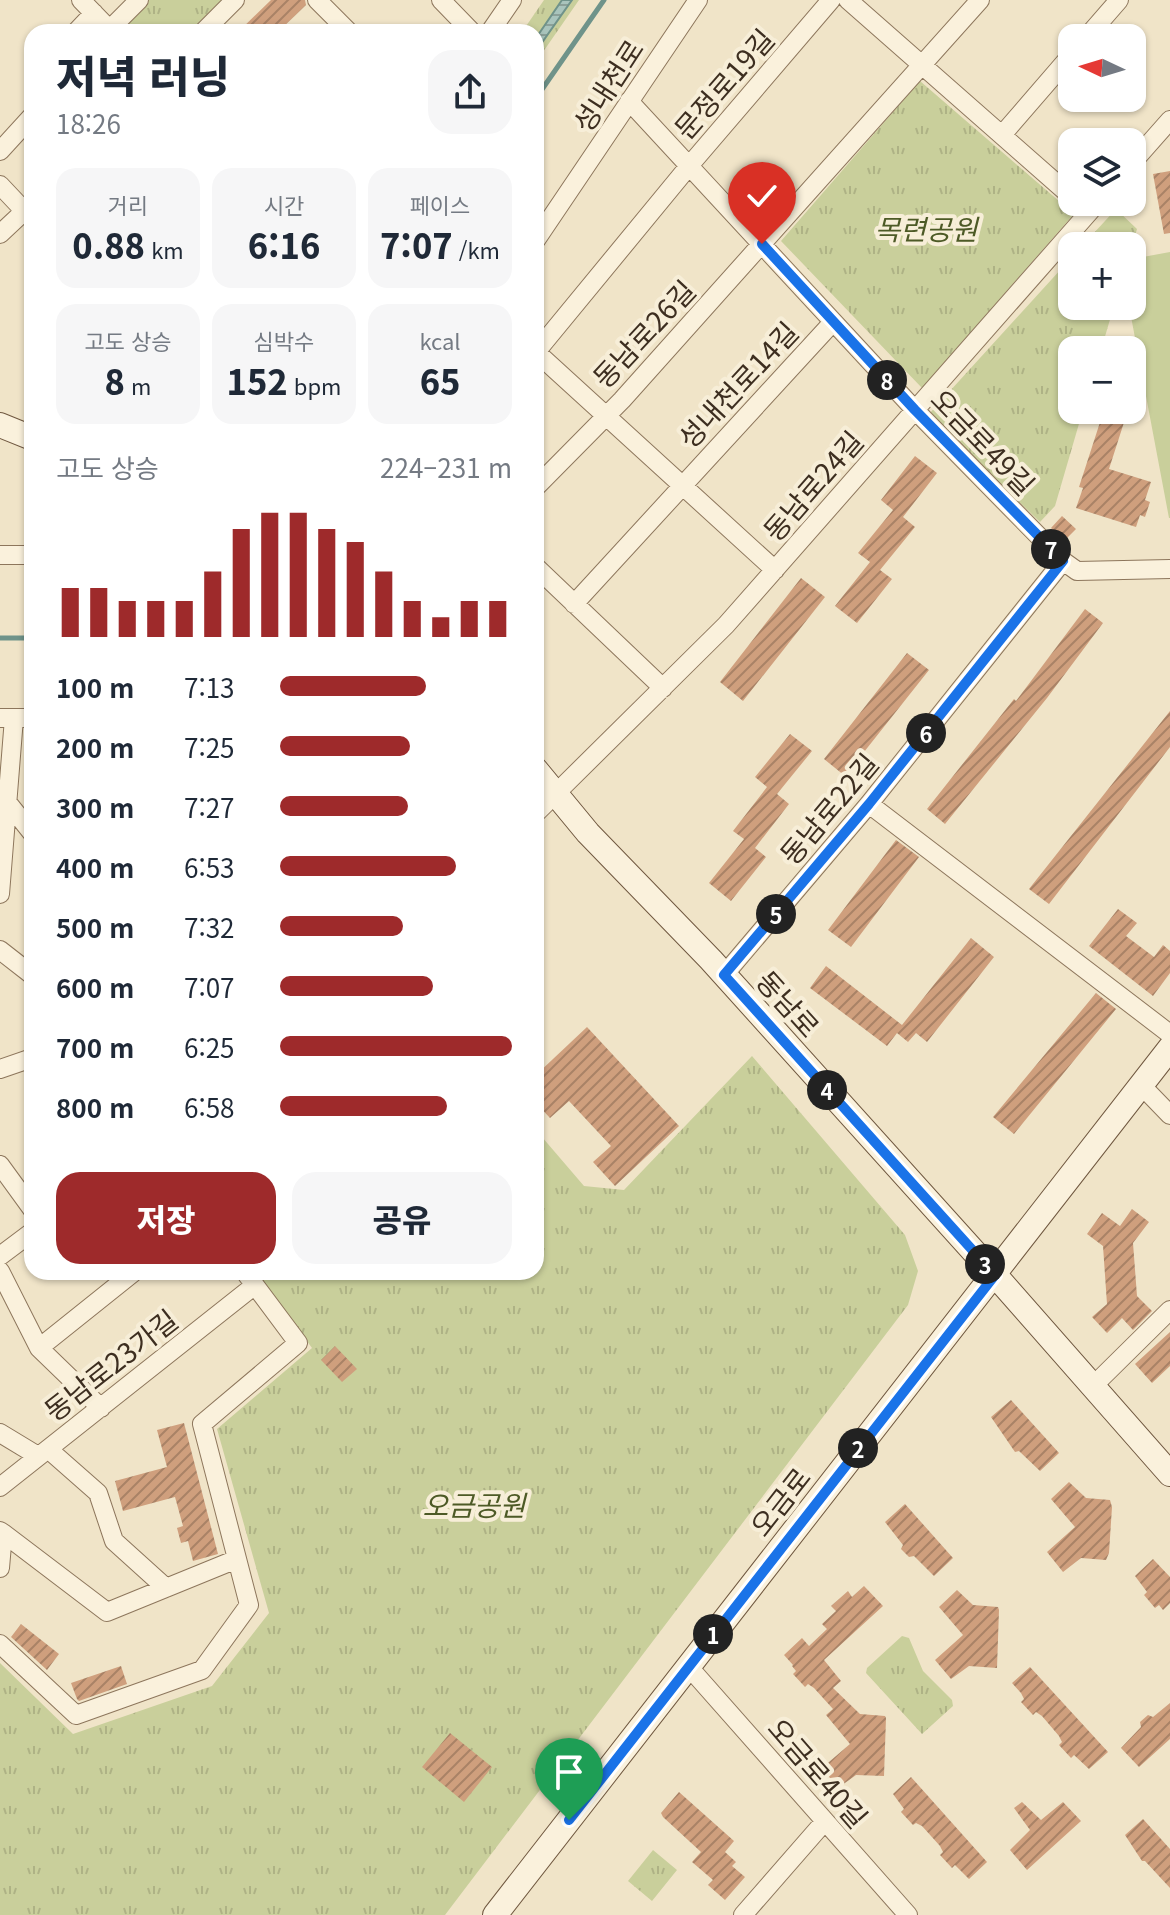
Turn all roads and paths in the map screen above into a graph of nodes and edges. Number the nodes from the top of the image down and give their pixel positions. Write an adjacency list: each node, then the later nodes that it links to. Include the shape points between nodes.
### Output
1 (139, 0): 13 (street)
2 (235, 0): 14 (street)
3 (317, 0): 15 (street)
4 (441, 0): 16 (street)
5 (512, 0): 17 (street)
6 (698, 0): 21 (street, 성내천로)
7 (831, 0): 27 (street, 문정로19길)
8 (848, 0): 19 (street)
9 (980, 0): 19 (street, 동남로26길)
10 (1119, 0): 18 (street)
11 (87, 7): 12 (street)
12 (104, 24)
13 (117, 24)
14 (211, 24)
15 (341, 24)
16 (464, 24)
17 (496, 24)
18 (1098, 24)
19 (922, 65): 24 (street); 35 (street, 동남로26길)
20 (1058, 70): 24 (street)
21 (629, 101): 27 (street, 오금로49길); 33 (street, 성내천로)
22 (1170, 120): 25 (street)
23 (24, 125): 26 (street)
24 (1002, 135): 29 (street)
25 (1146, 147)
26 (0, 151)
27 (689, 166): 35 (street, 오금로49길); 37 (street, 성내천로14길)
28 (0, 185): 30 (street)
29 (1058, 185)
30 (24, 206)
31 (24, 216): 34 (street)
32 (1079, 216): 39 (street, 동남로24길)
33 (544, 228)
34 (0, 234)
35 (762, 244): 36 (street, 오금로49길); 40 (street, 동남로26길)
36 (833, 322): 39 (street, 오금로49길); 44 (street, 성내천로14길)
37 (544, 342)
38 (544, 360): 40 (street, 성내천로14길)
39 (915, 410): 47 (street, 오금로49길); 49 (street, 동남로24길)
40 (604, 416): 43 (street, 동남로26길); 44 (street, 성내천로14길)
41 (0, 425): 42 (main road)
42 (24, 435)
43 (544, 479)
44 (682, 485): 49 (street, 성내천로14길); 51 (street)
45 (0, 555): 46 (street)
46 (24, 555)
47 (1063, 561): 48 (street, via 1077,571); 57 (street, 동남로22길)
48 (1170, 569)
49 (775, 570): 52 (street, 동남로24길)
50 (544, 575): 51 (street)
51 (574, 604): 52 (street)
52 (663, 688): 55 (street, 동남로24길)
53 (15, 718): 56 (street)
54 (544, 779): 55 (main road, 동남로)
55 (557, 794): 58 (street, 동남로24길); 64 (main road, 동남로)
56 (8, 803): 59 (street); 60 (street)
57 (869, 804): 64 (street, 동남로22길); 65 (street)
58 (544, 806)
59 (24, 823)
60 (1, 867): 61 (street)
61 (0, 894)
62 (0, 950): 63 (street)
63 (24, 969)
64 (724, 975): 76 (main road, 동남로)
65 (1170, 1034)
66 (1170, 1048): 69 (main road, 오금로)
67 (24, 1061): 68 (street)
68 (0, 1069)
69 (1141, 1085): 70 (street); 76 (main road, 오금로)
70 (1170, 1115)
71 (0, 1165): 72 (street)
72 (24, 1198)
73 (24, 1238): 74 (street)
74 (0, 1256)
75 (0, 1271): 81 (street)
76 (995, 1275): 82 (main road, 동남로); 93 (main road, 오금로)
77 (124, 1280): 81 (street, 동남로23가길)
78 (249, 1280): 83 (street, 동남로23가길)
79 (251, 1280): 89 (street, 동남로23가길, via 298,1343 202,1424)
80 (1170, 1310): 82 (street)
81 (39, 1348): 83 (street)
82 (1092, 1387): 86 (main road, 동남로)
83 (101, 1408): 85 (street, 동남로23가길)
84 (0, 1433): 85 (street)
85 (43, 1453): 87 (street, 동남로23가길); 91 (street, via 98,1493 114,1541)
86 (1170, 1474)
87 (0, 1487)
88 (2, 1532): 90 (street); 91 (street, via 107,1612)
89 (237, 1559): 91 (street); 92 (street, 동남로23가길, via 249,1605 202,1670 76,1715)
90 (0, 1568)
91 (166, 1588)
92 (0, 1644)
93 (688, 1666): 94 (street, 오금로40길); 95 (main road, 오금로)
94 (825, 1821): 96 (street); 97 (street, 오금로40길)
95 (495, 1915)
96 (743, 1915)
97 (908, 1915)

